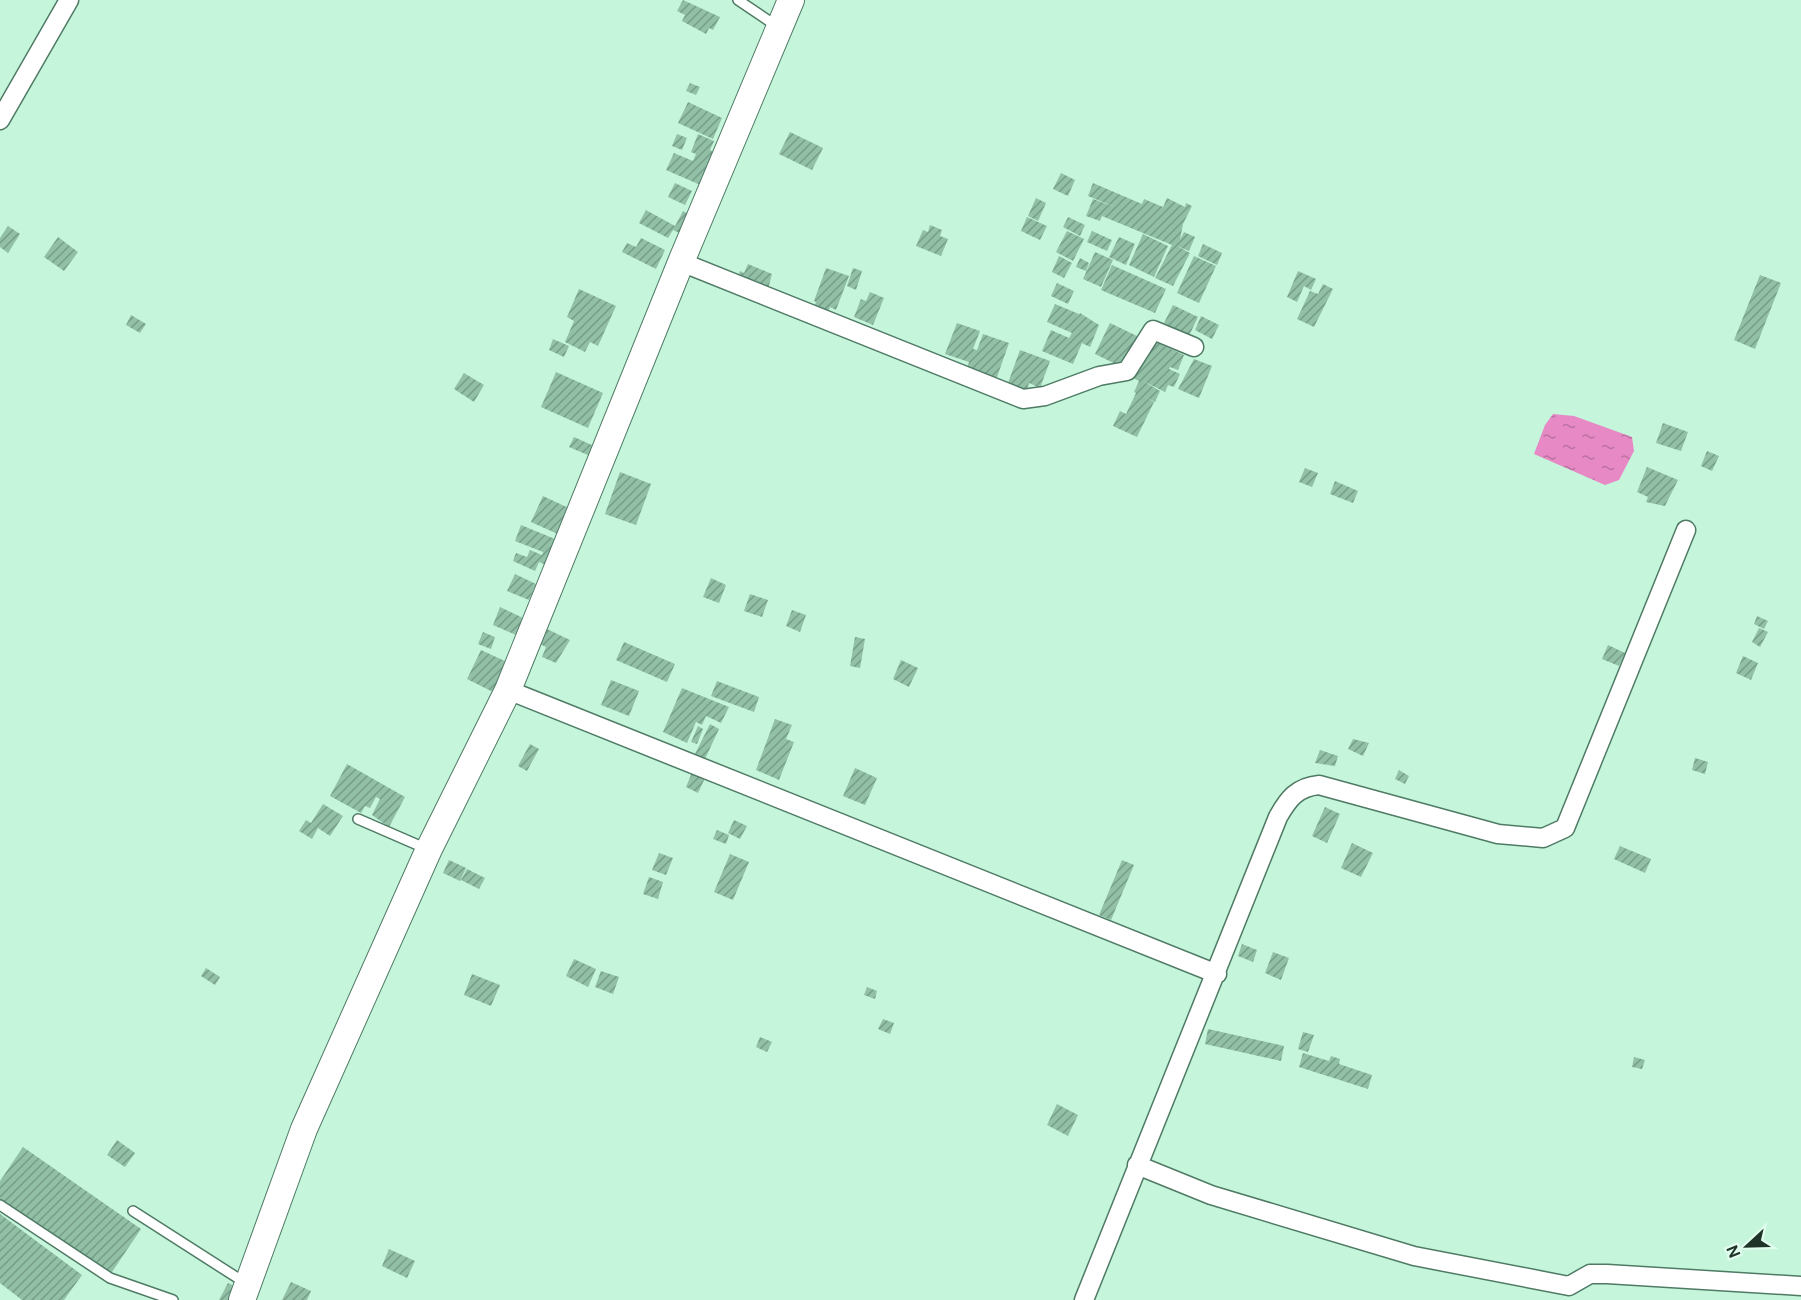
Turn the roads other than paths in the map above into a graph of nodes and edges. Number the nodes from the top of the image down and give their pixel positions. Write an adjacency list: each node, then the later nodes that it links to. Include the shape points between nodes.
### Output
1 (69, 0): 5 (street)
2 (738, 0): 4 (lane)
3 (791, 0): 4 (street)
4 (778, 27): 6 (street)
5 (0, 120)
6 (681, 262): 7 (street, via 1023,399 1127,371 1153,330); 9 (street)
7 (1194, 347)
8 (1686, 530): 12 (street, via 1565,828 1543,838 1498,834 1335,787 1300,789 1278,817)
9 (508, 690): 11 (street); 12 (street)
10 (358, 819): 11 (lane)
11 (429, 849): 17 (street, via 304,1129)
12 (1216, 974): 13 (street)
13 (1137, 1165): 18 (street, via 1211,1195 1414,1256); 20 (street)
14 (0, 1205): 19 (lane, via 110,1278)
15 (133, 1211): 17 (lane)
16 (1801, 1287): 18 (street, via 1590,1274)
17 (245, 1292)
18 (1568, 1293)
19 (173, 1300)
20 (1084, 1300)

